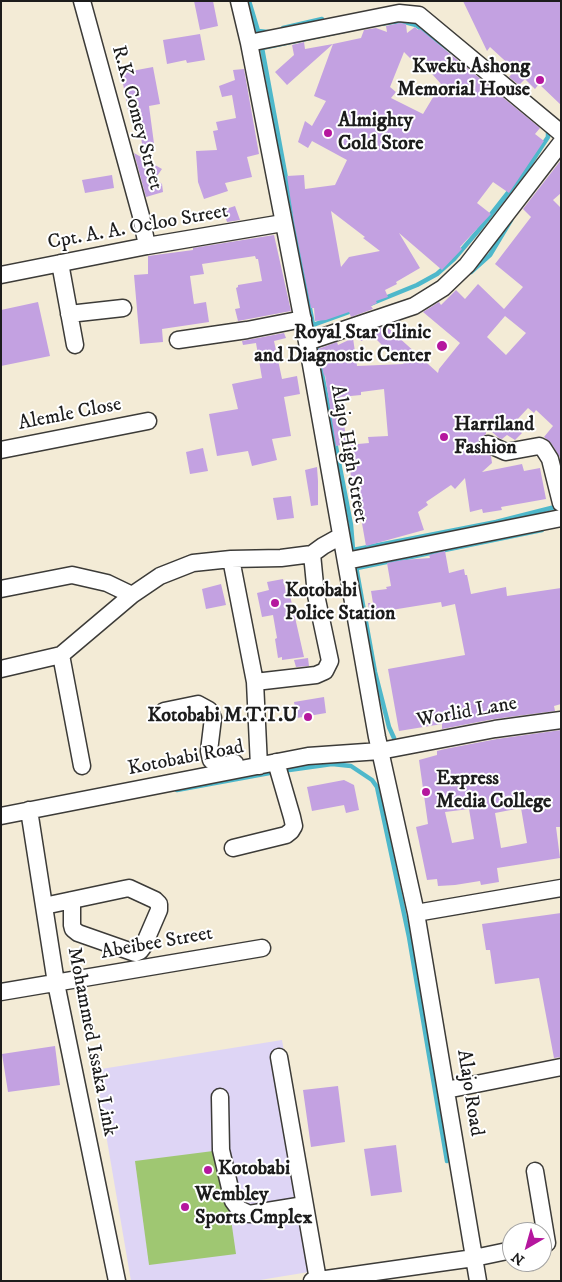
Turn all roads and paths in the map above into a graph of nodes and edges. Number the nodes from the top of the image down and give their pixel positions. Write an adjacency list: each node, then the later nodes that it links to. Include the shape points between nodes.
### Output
1 (82, 1): 8 (street, R.K. Comey Street)
2 (239, 1): 4 (street, Alajo High Street)
3 (419, 8): 4 (street); 5 (street)
4 (249, 43): 7 (street, Alajo High Street)
5 (561, 133)
6 (561, 143): 15 (street, via 467,265 443,288 414,306)
7 (283, 223): 8 (street, Cpt. A. A. Ocloo Street); 13 (street, Alajo High Street)
8 (147, 246): 9 (street, Cpt. A. A. Ocloo Street)
9 (60, 263): 10 (street, Cpt. A. A. Ocloo Street); 12 (street)
10 (1, 275)
11 (123, 308): 12 (street)
12 (69, 314): 16 (street)
13 (303, 319): 14 (street); 15 (street, Alajo High Street)
14 (178, 340)
15 (307, 342): 22 (street, Alajo High Street)
16 (75, 345)
17 (148, 421): 19 (street, Alemle Close)
18 (488, 444): 20 (street, via 506,452 543,448 550,459)
19 (1, 450)
20 (561, 503)
21 (561, 518): 25 (street)
22 (341, 536): 23 (street); 25 (street, Alajo High Street)
23 (312, 554): 24 (street); 30 (street, via 316,595 330,661 324,671 316,675)
24 (231, 559): 27 (street, via 194,563 160,576); 30 (street)
25 (346, 561): 33 (street, Alajo High Street)
26 (1, 589): 27 (street, via 72,575 107,583)
27 (132, 595): 28 (street)
28 (61, 655): 29 (street); 36 (street)
29 (1, 669)
30 (255, 682): 34 (street)
31 (164, 711): 34 (street, via 198,704 209,710 213,718 209,751 211,760 219,766)
32 (561, 720): 33 (street, Worlid Lane)
33 (380, 751): 35 (street, Kotobabi Road, via 308,756); 43 (street, Alajo High Street)
34 (259, 762): 35 (street, Kotobabi Road); 37 (street, Kotobabi Road)
35 (276, 762): 39 (street, via 294,826 286,835)
36 (82, 766)
37 (29, 810): 38 (street, Kotobabi Road); 42 (street, Mohammed Issaka Link)
38 (1, 816)
39 (233, 848)
40 (561, 888): 43 (street)
41 (72, 900): 41 (street, via 129,888 155,900 159,910 143,947 135,953 73,929); 42 (street)
42 (44, 906): 45 (street, Mohammed Issaka Link)
43 (416, 913): 49 (street, Alajo Road)
44 (262, 948): 45 (street, Abeibee Street)
45 (56, 983): 46 (street, Abeibee Street); 57 (street, Mohammed Issaka Link)
46 (1, 992)
47 (279, 1056): 52 (street)
48 (561, 1067): 49 (street)
49 (446, 1090): 55 (street, Alajo Road)
50 (220, 1098): 52 (street, via 222,1150 233,1201 239,1209 248,1214)
51 (535, 1171): 53 (street)
52 (304, 1205): 56 (street)
53 (546, 1222)
54 (502, 1252): 55 (street)
55 (474, 1258): 56 (street); 58 (street, Alajo Road)
56 (315, 1280)
57 (117, 1281)
58 (478, 1281)

